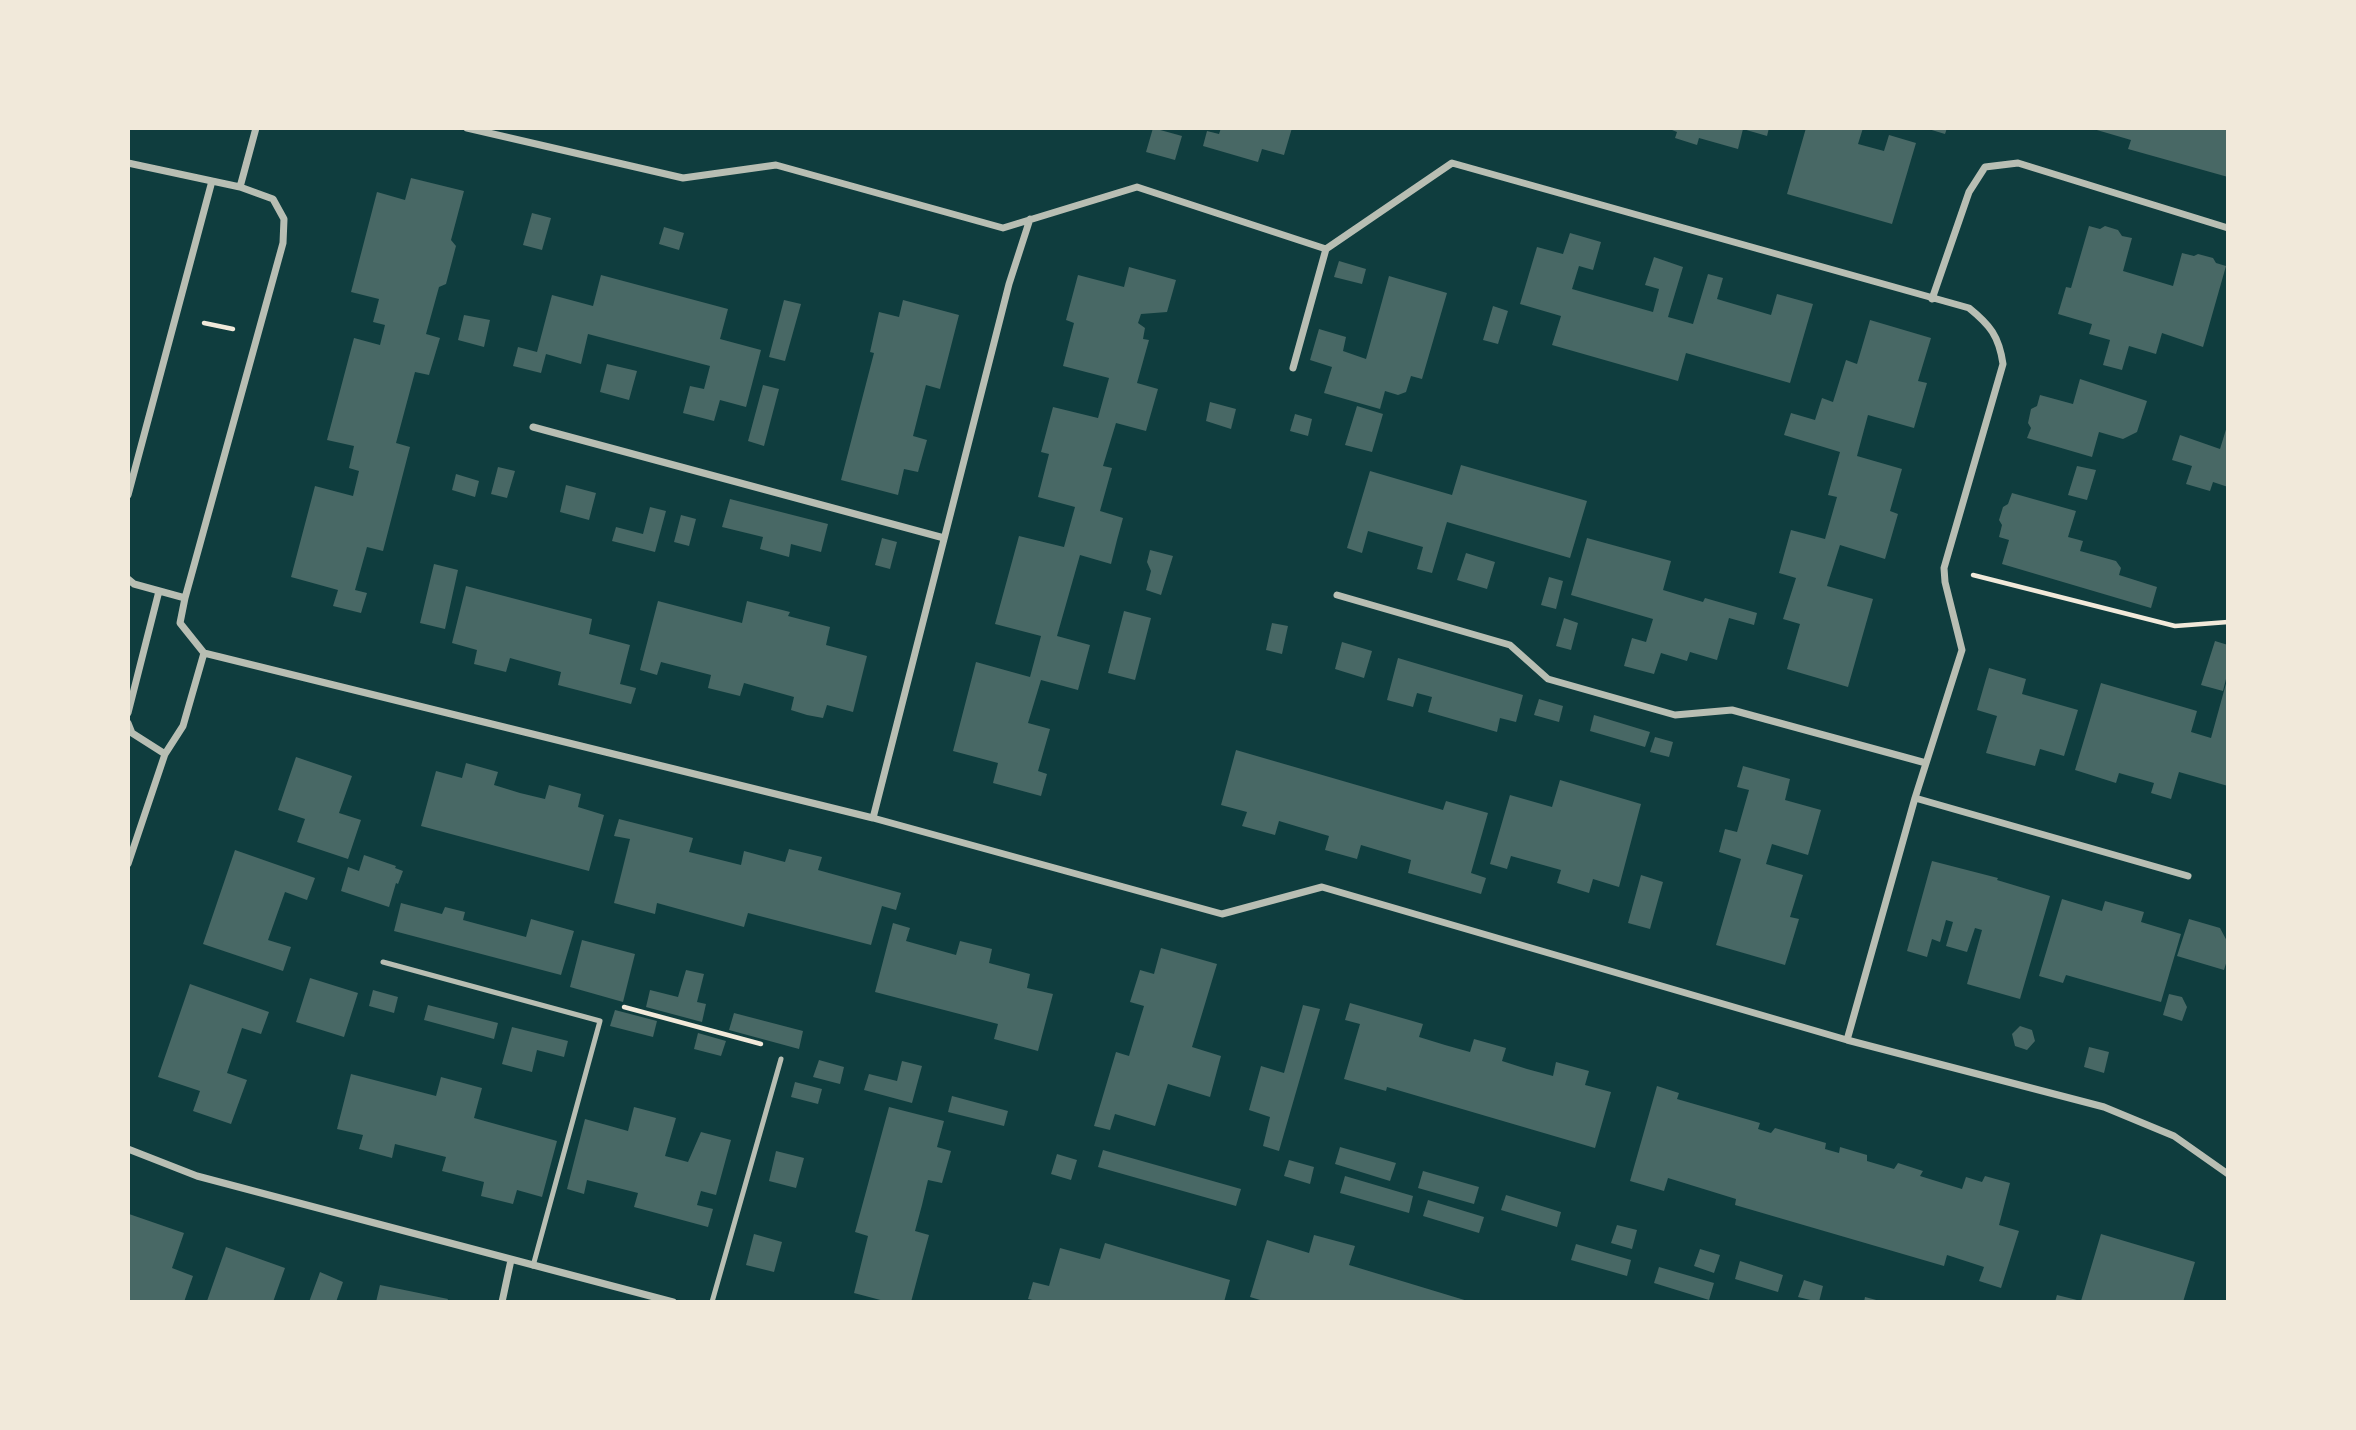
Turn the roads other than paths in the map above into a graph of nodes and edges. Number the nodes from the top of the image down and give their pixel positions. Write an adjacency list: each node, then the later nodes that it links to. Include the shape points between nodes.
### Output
1 (256, 128): 5 (street)
2 (467, 128): 6 (street, via 683,178 776,165 1003,228)
3 (128, 163): 4 (street)
4 (212, 181): 5 (street); 12 (street)
5 (240, 187): 17 (street, via 272,199 284,219 283,243)
6 (1030, 219): 8 (street, via 1137,187); 13 (street)
7 (2228, 228): 9 (street, via 2018,163 1985,167 1969,192)
8 (1326, 249): 9 (street, via 1452,163); 10 (street)
9 (1932, 299): 22 (street, via 1969,308 1987,323 2000,345 2003,364 1944,568 1962,650)
10 (1293, 368)
11 (533, 427): 13 (street)
12 (128, 495)
13 (944, 538): 24 (street)
14 (128, 579): 15 (street)
15 (159, 591): 17 (street); 19 (street)
16 (1337, 596): 22 (street, via 1510,645 1548,679 1675,715 1732,710)
17 (185, 598): 18 (street, via 180,623)
18 (204, 653): 21 (street, via 183,726); 24 (street)
19 (128, 713)
20 (128, 723): 21 (street, via 132,733)
21 (165, 754): 25 (street)
22 (1926, 763): 23 (street)
23 (1915, 798): 26 (street); 28 (street)
24 (873, 818): 28 (street, via 1222,914 1322,887)
25 (128, 864)
26 (2188, 876)
27 (383, 962): 33 (lane, via 600,1021)
28 (1847, 1040): 31 (street, via 2104,1107 2174,1136)
29 (781, 1059): 36 (lane)
30 (128, 1149): 32 (street, via 197,1176)
31 (2228, 1174)
32 (511, 1260): 33 (street); 34 (street)
33 (533, 1266): 35 (street)
34 (502, 1302)
35 (673, 1302)
36 (712, 1302)

